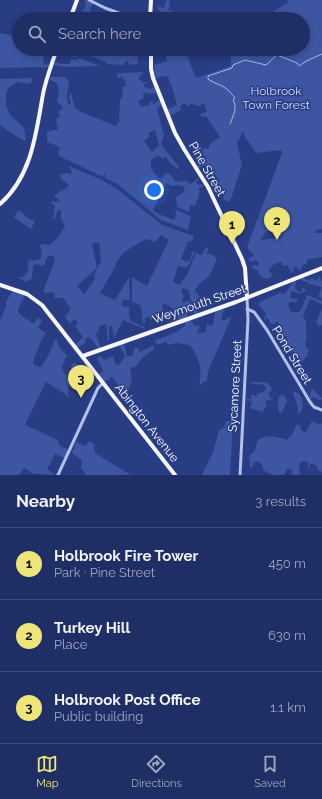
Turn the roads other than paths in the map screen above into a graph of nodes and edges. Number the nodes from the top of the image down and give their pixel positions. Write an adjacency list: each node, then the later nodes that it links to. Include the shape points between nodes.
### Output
1 (77, 0): 4 (main road)
2 (89, 0): 5 (street)
3 (151, 2): 6 (main road)
4 (73, 12)
5 (116, 12)
6 (150, 12)
7 (55, 56): 9 (main road, via 44,89 41,114 29,162 17,185)
8 (151, 56): 12 (main road, Pine Street, via 153,78 175,133 208,187 242,259)
9 (0, 204)
10 (322, 268): 12 (main road, Weymouth Street)
11 (0, 285): 14 (main road, Abington Avenue, via 23,292 38,301)
12 (247, 298): 13 (street, Sycamore Street); 14 (main road, Weymouth Street)
13 (247, 309): 16 (street, Pond Street, via 254,312 267,330 310,402); 19 (street, Sycamore Street)
14 (83, 356): 15 (main road, Abington Avenue)
15 (103, 383): 17 (street, via 98,388); 18 (main road, Abington Avenue)
16 (322, 410)
17 (58, 475)
18 (176, 475)
19 (240, 475)

